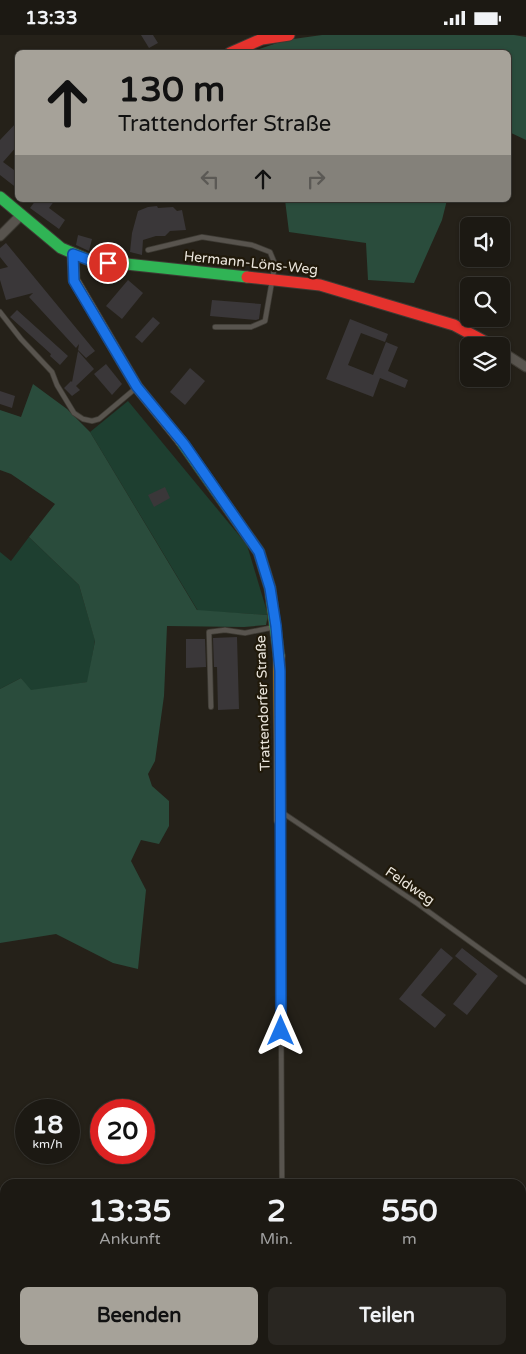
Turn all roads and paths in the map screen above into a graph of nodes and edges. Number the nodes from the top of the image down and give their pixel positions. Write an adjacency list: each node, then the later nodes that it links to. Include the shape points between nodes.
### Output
1 (289, 35): 2 (street)
2 (262, 37): 3 (street)
3 (236, 50)
4 (0, 197): 5 (street)
5 (15, 203): 6 (street, Hermann-Löns-Weg)
6 (21, 215): 7 (street); 9 (street, Hermann-Löns-Weg)
7 (0, 236)
8 (148, 250): 10 (lane, via 202,237 252,245 270,252 275,264)
9 (73, 254): 10 (street, Hermann-Löns-Weg, via 108,263); 16 (street, Trattendorfer Straße, via 74,281)
10 (273, 280): 12 (lane, via 265,321 252,327); 13 (street, Hermann-Löns-Weg, via 320,285 454,325)
11 (0, 312): 16 (lane, via 20,339 52,372 74,413 84,419 99,419)
12 (215, 327)
13 (478, 337)
14 (510, 357): 15 (street)
15 (526, 367)
16 (137, 387): 17 (street, Trattendorfer Straße, via 184,444 259,552 270,588)
17 (276, 626): 18 (lane, via 245,633 209,632); 19 (street, Trattendorfer Straße, via 280,671)
18 (211, 707)
19 (280, 816): 20 (lane, Feldweg, via 418,904); 21 (lane)
20 (526, 982)
21 (282, 1179)

